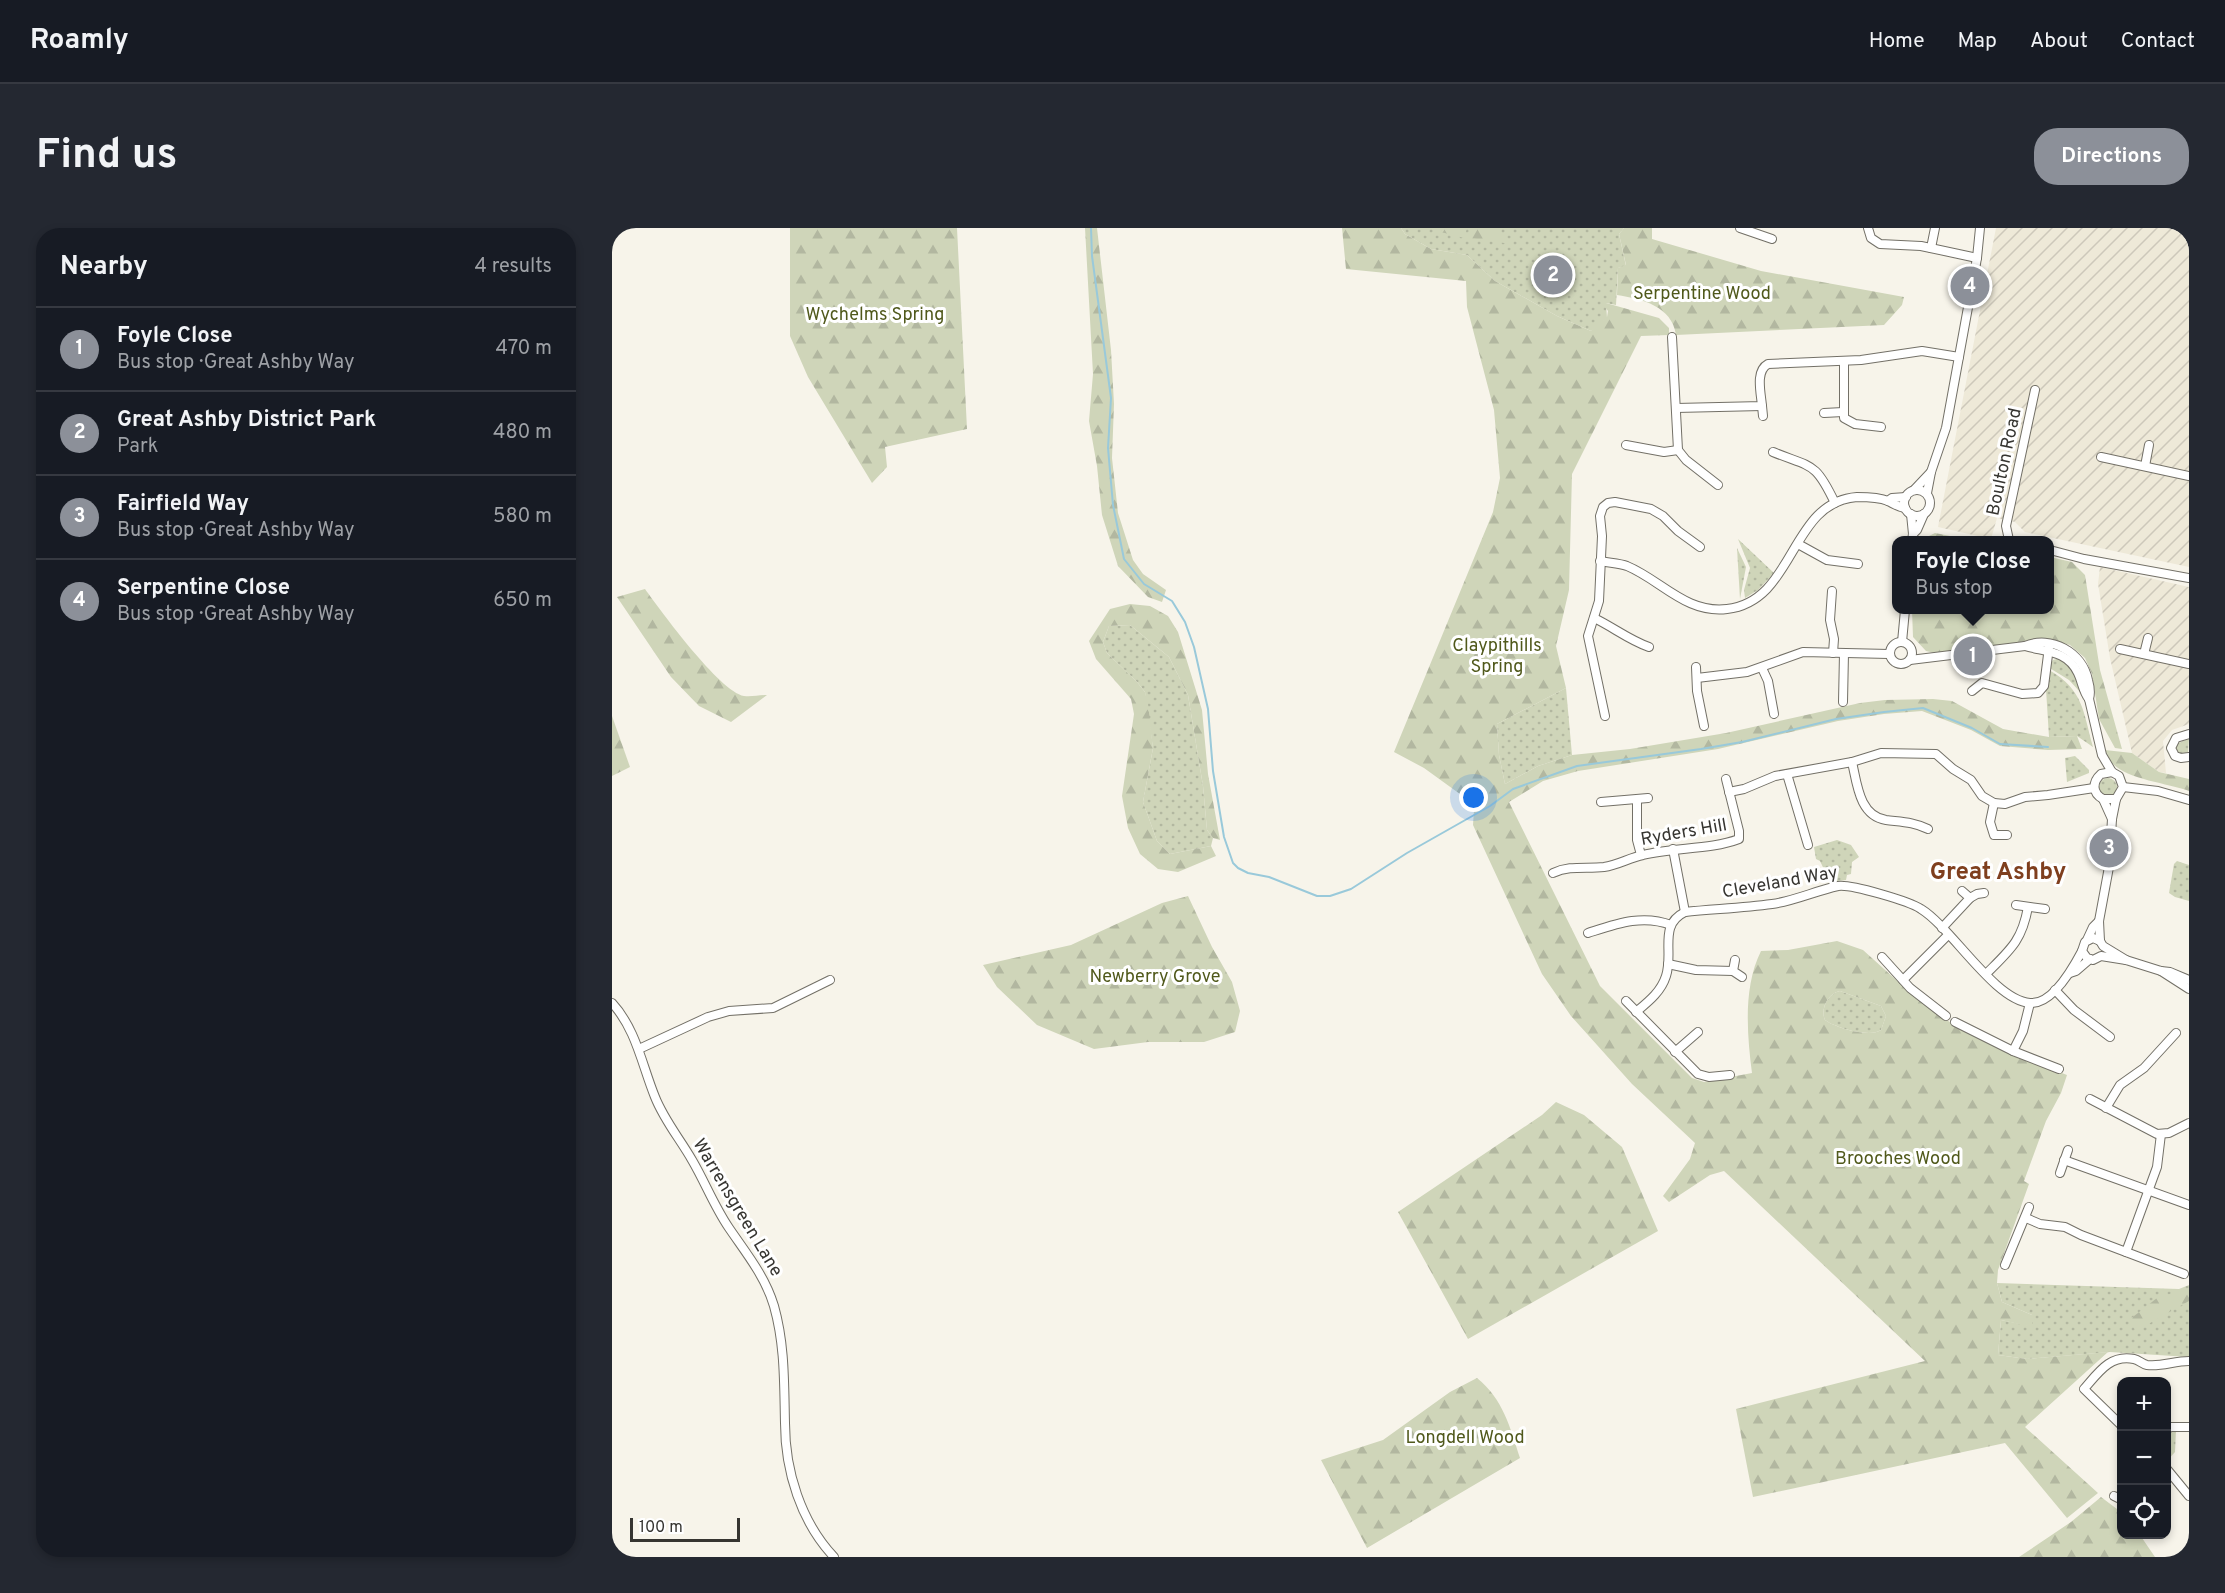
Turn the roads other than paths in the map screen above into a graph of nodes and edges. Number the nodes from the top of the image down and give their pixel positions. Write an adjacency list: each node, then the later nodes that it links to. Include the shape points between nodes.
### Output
1 (1740, 228): 5 (street)
2 (1868, 228): 6 (street, via 1871,238 1880,244)
3 (1935, 228): 6 (street)
4 (1980, 228): 7 (street)
5 (1772, 239)
6 (1931, 248): 7 (street)
7 (1977, 258): 9 (street)
8 (1672, 337): 13 (street)
9 (1959, 357): 10 (street, via 1922,351); 24 (street, via 1946,428)
10 (1844, 361): 12 (street, via 1766,365 1760,376); 14 (street)
11 (2035, 390): 36 (street, Boulton Road, via 2006,526)
12 (1762, 406): 13 (street); 16 (street)
13 (1676, 408): 20 (street)
14 (1843, 412): 15 (street); 17 (street, via 1851,423)
15 (1824, 413)
16 (1763, 416)
17 (1881, 427)
18 (1626, 445): 20 (street, via 1664,452)
19 (2149, 445): 23 (street)
20 (1678, 450): 26 (street)
21 (1773, 452): 31 (street, via 1813,468 1826,482)
22 (2101, 457): 23 (street)
23 (2145, 466): 25 (street)
24 (1931, 472): 27 (street); 28 (street)
25 (2189, 476)
26 (1718, 485)
27 (1914, 490): 28 (street); 29 (street)
28 (1927, 493): 33 (street, via 1931,504)
29 (1906, 497): 30 (street); 32 (street)
30 (1888, 501): 31 (street, via 1856,497); 32 (street)
31 (1835, 503): 37 (street, via 1812,521)
32 (1908, 512): 33 (street); 34 (street)
33 (1924, 514): 35 (street)
34 (1913, 536)
35 (1914, 536)
36 (2008, 536)
37 (1798, 544): 40 (street, via 1771,586 1752,600 1724,609 1695,605 1630,567); 41 (street, via 1827,560)
38 (1700, 547): 40 (street, via 1657,512 1612,502 1601,511)
39 (2054, 551): 42 (street)
40 (1600, 561): 45 (street, via 1599,601)
41 (1858, 564)
42 (2189, 578)
43 (1832, 591): 51 (street)
44 (1905, 614): 47 (street)
45 (1594, 618): 49 (street); 63 (street, via 1588,640)
46 (2148, 638): 54 (street)
47 (1902, 642): 53 (street, via 1893,645); 55 (street, via 1909,645)
48 (2049, 646): 55 (street); 60 (street, via 2043,686 2038,693 2022,694 1981,679); 66 (street, via 2074,666 2089,699)
49 (1649, 647)
50 (2121, 649): 54 (street)
51 (1833, 652): 52 (street); 58 (street, via 1803,652)
52 (1844, 653): 53 (street); 61 (street)
53 (1889, 654): 55 (street, via 1898,664)
54 (2144, 654): 56 (street)
55 (1911, 657)
56 (2189, 664)
57 (1696, 667): 59 (street)
58 (1762, 668): 59 (street); 62 (street)
59 (1696, 678): 64 (street)
60 (1972, 691)
61 (1843, 702)
62 (1774, 714)
63 (1605, 716)
64 (1704, 726)
65 (2189, 734): 67 (street, via 2176,738 2171,748 2178,758)
66 (2102, 755): 69 (street); 71 (street)
67 (2189, 757)
68 (1852, 762): 70 (street, Ryders Hill); 82 (street, Ryders Hill, via 1881,753 1936,754); 84 (street, via 1862,800 1869,811 1883,819 1912,822)
69 (2112, 772): 71 (street); 73 (street, via 2119,776)
70 (1787, 774): 75 (street, Ryders Hill); 86 (street)
71 (2097, 777): 74 (street)
72 (1726, 779): 75 (street, Ryders Hill)
73 (2123, 787): 78 (street); 80 (street)
74 (2094, 788): 77 (street); 82 (street)
75 (1729, 792): 87 (street, Ryders Hill, via 1739,839)
76 (1648, 798): 79 (street)
77 (2103, 799): 78 (street); 83 (street)
78 (2116, 799): 83 (street)
79 (1637, 800): 81 (street); 88 (street)
80 (2189, 800)
81 (1601, 802)
82 (1994, 803): 85 (street, via 1990,822 1994,835)
83 (2112, 819): 97 (street, via 2109,867)
84 (1928, 829)
85 (2007, 835)
86 (1808, 845)
87 (1673, 849): 88 (street, Ryders Hill); 96 (street)
88 (1641, 855): 89 (street, Ryders Hill, via 1614,865)
89 (1554, 873)
90 (1962, 891): 92 (street)
91 (1984, 894): 92 (street)
92 (1970, 898): 99 (street)
93 (2016, 905): 94 (street)
94 (2028, 907): 95 (street); 114 (street, via 2016,943)
95 (2045, 909)
96 (1685, 912): 98 (street); 99 (street, Cleveland Way, via 1772,904 1848,886 1917,907)
97 (2098, 921): 102 (street); 103 (street)
98 (1671, 925): 100 (street, via 1641,919); 110 (street)
99 (1942, 928): 101 (street, Cleveland Way)
100 (1588, 933)
101 (1948, 935): 114 (street, Cleveland Way); 117 (street)
102 (2087, 940): 103 (street, via 2093,938); 104 (street)
103 (2101, 944): 105 (street); 109 (street)
104 (2082, 951): 107 (street); 113 (street)
105 (2101, 956): 107 (street); 109 (street)
106 (1882, 957): 117 (street)
107 (2090, 959): 113 (street)
108 (1735, 960): 111 (street)
109 (2126, 960): 112 (street)
110 (1668, 964): 111 (street); 124 (street, via 1661,986)
111 (1733, 971): 115 (street)
112 (2161, 971): 118 (street); 119 (street)
113 (2070, 973): 120 (street)
114 (1986, 974): 123 (street, Cleveland Way, via 2009,993)
115 (1742, 977)
116 (830, 980): 130 (street, via 773,1008 729,1011 708,1017)
117 (1903, 980): 125 (street)
118 (2189, 980)
119 (2189, 989)
120 (2055, 990): 123 (street, via 2042,1001); 129 (street)
121 (1626, 1002): 124 (street)
122 (612, 1003): 130 (street, Warrensgreen Lane)
123 (2030, 1003): 131 (street)
124 (1636, 1012): 132 (street)
125 (1946, 1016)
126 (1954, 1022): 131 (street)
127 (1698, 1032): 132 (street)
128 (2176, 1033): 136 (street, via 2144,1068 2116,1089)
129 (2110, 1038)
130 (639, 1049): 155 (street, Warrensgreen Lane, via 660,1108 723,1219 768,1287 784,1356 785,1424 792,1479 808,1518)
131 (2013, 1051): 133 (street)
132 (1675, 1052): 134 (street, via 1698,1074)
133 (2060, 1068)
134 (1730, 1075)
135 (2090, 1099): 136 (street)
136 (2106, 1108): 138 (street)
137 (2189, 1123): 138 (street)
138 (2161, 1134): 142 (street, via 2159,1159)
139 (2068, 1150): 140 (street)
140 (2064, 1160): 141 (street); 142 (street)
141 (2060, 1173)
142 (2148, 1191): 143 (street); 146 (street)
143 (2189, 1205)
144 (2030, 1207): 145 (street)
145 (2025, 1218): 146 (street, via 2065,1227); 147 (street)
146 (2126, 1252): 148 (street)
147 (2005, 1265)
148 (2184, 1274)
149 (2189, 1361): 150 (street, via 2144,1365 2136,1359 2118,1358 2104,1366 2084,1389)
150 (2117, 1422)
151 (2171, 1427): 152 (street)
152 (2189, 1427)
153 (2171, 1474): 154 (street)
154 (2189, 1496)
155 (834, 1557)

